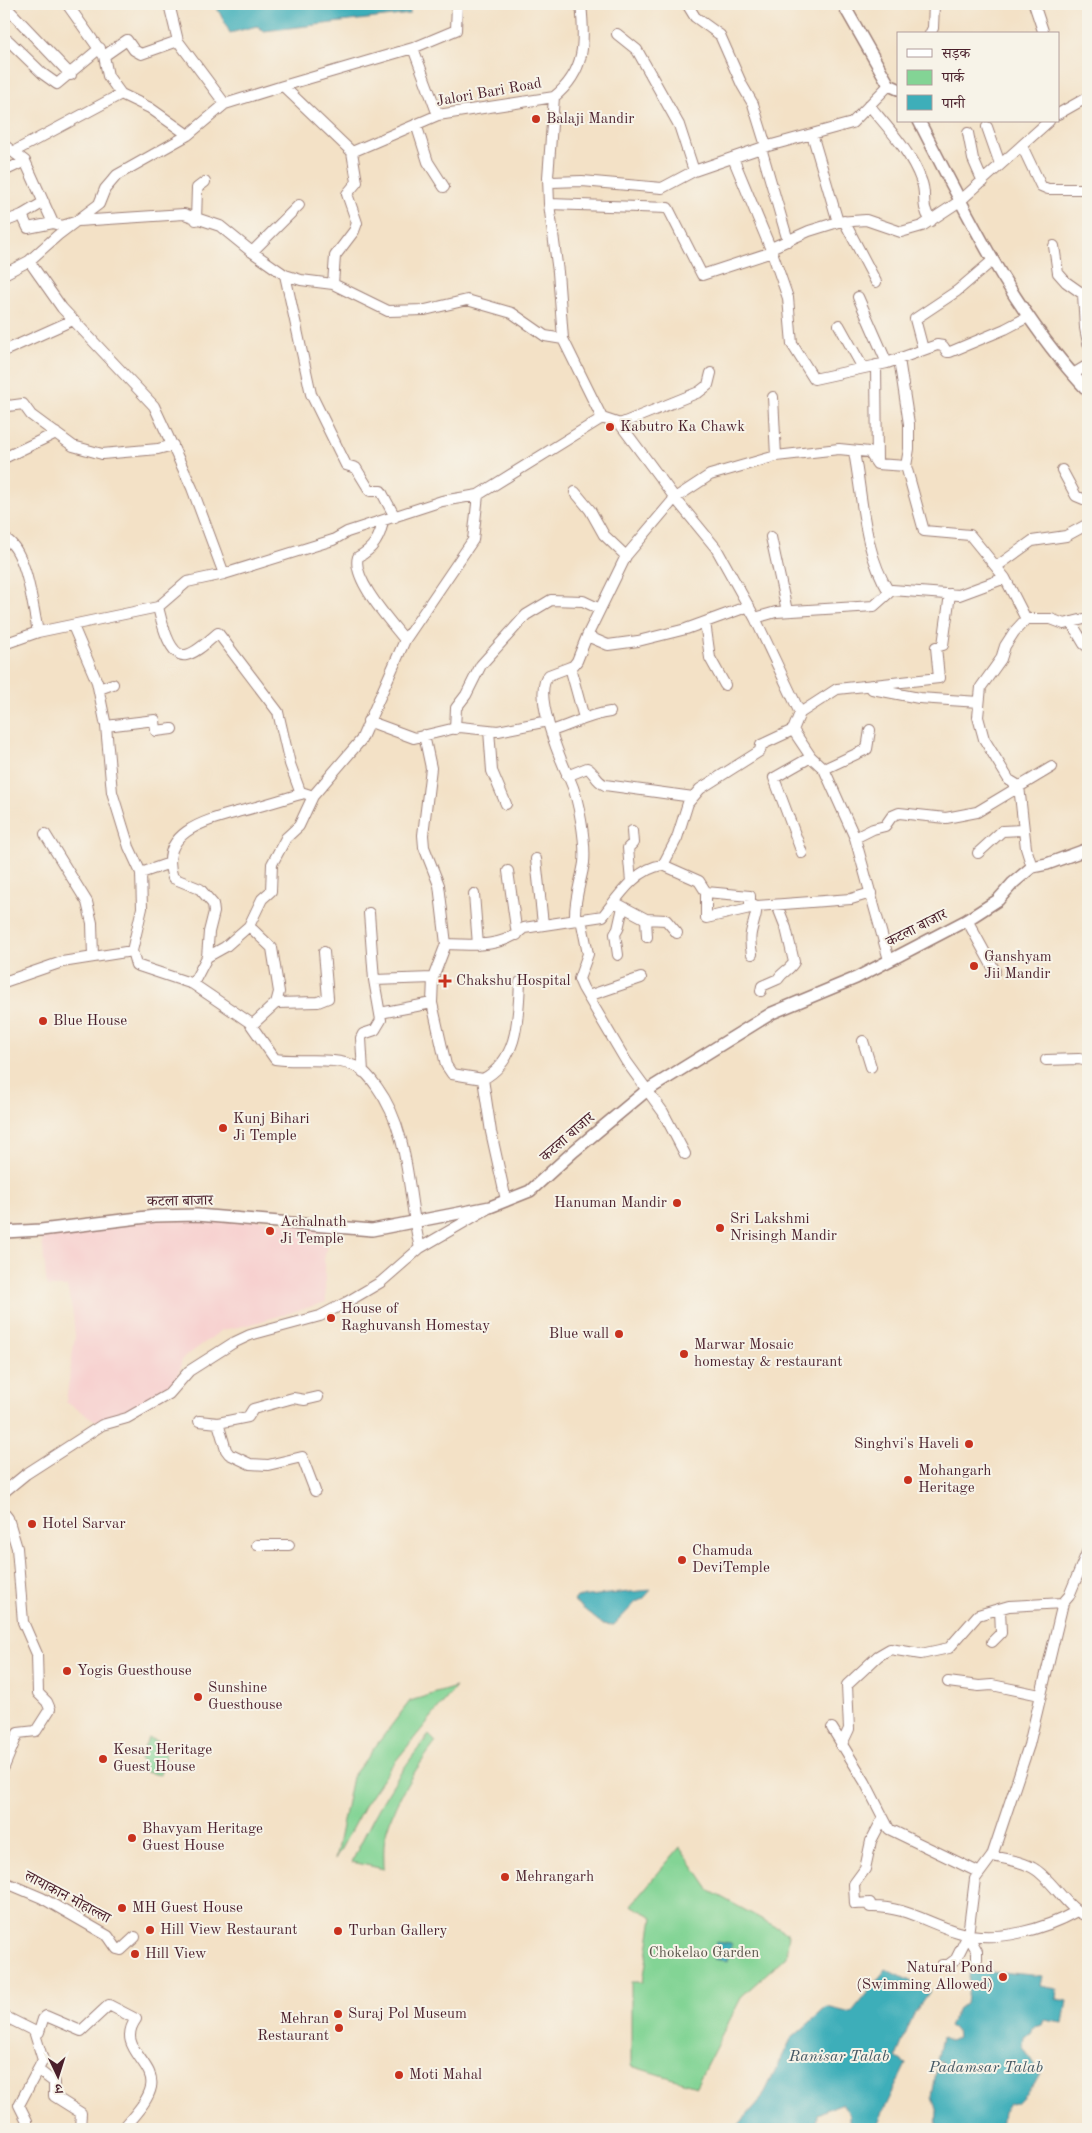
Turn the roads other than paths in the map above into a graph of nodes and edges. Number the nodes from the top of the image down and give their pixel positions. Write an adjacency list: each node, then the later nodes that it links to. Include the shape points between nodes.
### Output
1 (67, 4): 16 (street)
2 (169, 4): 14 (street)
3 (457, 4): 15 (street, via 456,30)
4 (581, 4): 21 (street, Jalori Bari Road, via 584,40 577,69)
5 (687, 4): 36 (street, via 695,17 720,35 753,104)
6 (843, 4): 19 (street)
7 (934, 4): 10 (street)
8 (1034, 4): 11 (street)
9 (8, 10): 17 (street)
10 (931, 32)
11 (1043, 32)
12 (616, 34): 43 (street, via 642,58 680,125)
13 (9, 40): 17 (street, via 54,84 60,84)
14 (178, 41): 16 (street, via 141,54 127,40); 23 (street)
15 (413, 48): 18 (street); 26 (street)
16 (102, 52): 17 (street); 20 (street, via 108,76)
17 (71, 75)
18 (283, 86): 23 (street); 38 (street)
19 (894, 87): 24 (street)
20 (121, 94): 33 (street, via 150,108); 37 (street)
21 (554, 97): 26 (street, Jalori Bari Road); 44 (street)
22 (1088, 97): 25 (street)
23 (225, 104): 33 (street)
24 (869, 105): 32 (street, via 852,123); 56 (street, via 904,148 919,173 924,188 924,209)
25 (1060, 113)
26 (438, 115): 29 (street, Jalori Bari Road)
27 (920, 122): 49 (street)
28 (1048, 122): 35 (street)
29 (416, 124): 38 (street, Jalori Bari Road); 47 (street, via 428,162)
30 (987, 127): 41 (street)
31 (968, 132): 46 (street, via 973,160)
32 (812, 134): 36 (street); 58 (street)
33 (188, 135): 55 (street, via 117,175 105,189 100,204)
34 (4, 145): 37 (street)
35 (1022, 146): 41 (street); 48 (street, via 1041,186 1048,189)
36 (763, 147): 39 (street); 60 (street)
37 (14, 152): 40 (street)
38 (352, 152): 69 (street, via 358,180 348,190 347,196 357,223 335,256)
39 (733, 158): 43 (street); 62 (street)
40 (25, 161): 42 (street); 50 (street)
41 (1000, 164): 46 (street)
42 (4, 171)
43 (694, 171): 44 (street, via 662,188 582,181 551,182)
44 (548, 177): 51 (street)
45 (205, 182): 54 (street, via 197,188)
46 (983, 182): 49 (street)
47 (444, 187)
48 (1087, 189)
49 (960, 201): 56 (street); 65 (street)
50 (44, 202): 53 (street); 59 (street)
51 (549, 204): 62 (street, via 668,208 702,275); 74 (street)
52 (299, 205): 63 (street)
53 (22, 215): 57 (street); 59 (street, via 28,228)
54 (196, 220): 55 (street, via 178,213); 63 (street, via 220,226)
55 (78, 221): 59 (street, via 62,226); 64 (street)
56 (931, 221): 58 (street, via 901,232 866,220)
57 (4, 222)
58 (841, 222): 60 (street); 68 (street)
59 (53, 223)
60 (788, 241): 62 (street)
61 (1054, 246): 75 (street, via 1058,273 1083,294)
62 (771, 250): 82 (street, via 788,298 792,344 814,379)
63 (252, 252): 67 (street)
64 (29, 261): 66 (street); 72 (street)
65 (992, 261): 71 (street); 76 (street, via 957,291 915,319)
66 (4, 274)
67 (286, 275): 69 (street); 102 (street, via 311,394 346,465 356,468 370,491 382,491)
68 (876, 282)
69 (333, 284): 74 (street, via 388,311 425,310 466,300 512,313 545,336)
70 (858, 297): 79 (street)
71 (1028, 317): 76 (street, via 950,352 940,345); 84 (street)
72 (73, 320): 77 (street); 91 (street, via 154,406)
73 (839, 326): 82 (street)
74 (563, 339): 88 (street)
75 (1088, 343)
76 (923, 349): 78 (street)
77 (4, 351)
78 (899, 359): 79 (street); 96 (street, via 909,424)
79 (887, 363): 80 (street)
80 (876, 365): 82 (street); 95 (street)
81 (1088, 365): 84 (street)
82 (862, 368)
83 (711, 373): 89 (street, via 708,386 699,392)
84 (1073, 374): 85 (street)
85 (1088, 391)
86 (773, 397): 93 (street)
87 (4, 402): 90 (street, via 8,406 23,404 31,415)
88 (602, 418): 89 (street); 99 (street)
89 (620, 424): 100 (street)
90 (56, 433): 91 (street, via 73,446 102,454); 94 (street)
91 (172, 445): 109 (street)
92 (854, 452): 93 (street, via 839,449); 95 (street, via 868,452); 111 (street, via 863,496 865,530)
93 (776, 456): 100 (street, via 710,475)
94 (4, 458)
95 (877, 464): 96 (street)
96 (906, 466): 108 (street, via 924,531 970,535)
97 (1062, 470): 101 (street, via 1076,496)
98 (575, 492): 107 (street, via 604,535)
99 (478, 495): 102 (street, via 442,501); 125 (street, via 473,540)
100 (674, 498): 107 (street); 113 (street, via 716,548)
101 (1088, 501)
102 (394, 518): 103 (street)
103 (383, 521): 109 (street); 125 (street, via 381,533 371,549 358,557 357,570 364,586)
104 (1088, 524): 108 (street, via 1066,536 1032,542)
105 (771, 537): 116 (street)
106 (5, 540): 123 (street, via 16,549 25,568)
107 (626, 556): 115 (street)
108 (996, 567): 110 (street)
109 (224, 574): 114 (street, via 187,582)
110 (1004, 578): 112 (street, via 959,595); 119 (street)
111 (889, 592): 112 (street); 116 (street, via 874,606)
112 (950, 594): 131 (street, via 943,645 936,647 939,678)
113 (749, 606): 117 (street); 120 (street)
114 (158, 608): 122 (street); 151 (street, via 168,638 180,655 192,653 218,633 227,644 278,712)
115 (600, 609): 124 (street); 141 (street, via 583,601 551,600 526,615 482,665 456,708)
116 (787, 611): 117 (street)
117 (755, 618): 135 (street)
118 (1088, 618): 121 (street)
119 (1026, 620): 121 (street); 133 (street, via 1014,632 1001,659 981,687)
120 (705, 622): 124 (street, via 608,646); 130 (street, via 710,658)
121 (1071, 622): 127 (street)
122 (73, 626): 123 (street); 132 (street)
123 (38, 632): 126 (street)
124 (587, 636): 128 (street, via 577,662)
125 (405, 640): 137 (street)
126 (4, 644)
127 (1088, 647)
128 (570, 667): 136 (street); 139 (street, via 546,679)
129 (113, 684): 132 (street)
130 (726, 685)
131 (862, 686): 133 (street, via 919,698); 135 (street, via 837,689)
132 (99, 689): 138 (street)
133 (979, 702): 150 (street, via 978,717 984,739 1009,780)
134 (610, 712): 136 (street)
135 (800, 713): 143 (street)
136 (584, 718): 139 (street)
137 (368, 721): 145 (street, via 414,738); 152 (street, via 361,740)
138 (106, 726): 140 (street, via 155,720 156,730); 167 (street, via 112,792 129,847)
139 (549, 726): 142 (street); 149 (street)
140 (172, 729)
141 (455, 729): 142 (street); 145 (street)
142 (489, 730): 154 (street, via 492,771)
143 (793, 730): 146 (street); 153 (street, via 761,745 760,751 700,789)
144 (870, 730): 148 (street, via 867,749)
145 (424, 735): 184 (street, via 431,768 424,847 439,885)
146 (811, 756): 148 (street); 160 (street, via 774,778)
147 (1052, 768): 150 (street)
148 (824, 769): 158 (street)
149 (567, 776): 153 (street, via 587,768 604,786); 176 (street, via 578,811 584,848 584,864 575,902)
150 (1019, 786): 155 (street); 158 (street, via 978,812 946,818 899,813 892,816 885,826)
151 (301, 794): 152 (street); 163 (street, via 195,825 174,846)
152 (313, 796): 180 (street, via 299,826 286,838 272,864 271,890 262,899)
153 (693, 797): 164 (street)
154 (506, 804)
155 (1023, 830): 161 (street, via 1002,831); 165 (street)
156 (632, 831): 168 (street, via 633,843 628,848)
157 (45, 834): 190 (street, via 87,902)
158 (855, 838): 170 (street)
159 (1088, 849): 165 (street, कटला बाजार)
160 (802, 853)
161 (978, 853)
162 (536, 859): 179 (street)
163 (170, 863): 167 (street); 191 (street, via 174,880 200,889 213,904)
164 (662, 865): 168 (street, via 649,869); 169 (street, via 699,881)
165 (1032, 867): 178 (street, कटला बाजार, via 998,900)
166 (508, 871): 182 (street)
167 (141, 873): 186 (street, via 142,908)
168 (631, 882): 173 (street)
169 (706, 892): 174 (street, via 750,896); 174 (street, via 706,918)
170 (871, 893): 172 (street, via 851,898); 192 (street)
171 (474, 894): 185 (street)
172 (777, 904): 174 (street); 200 (street, via 794,962 778,979 762,986)
173 (618, 905): 176 (street, via 603,916); 177 (street); 189 (street, via 615,934)
174 (754, 905): 188 (street, via 755,921 750,930)
175 (369, 913): 196 (street)
176 (578, 919): 179 (street); 201 (street, via 588,954 580,979)
177 (646, 919): 181 (street, via 666,920); 183 (street)
178 (967, 920): 192 (street, कटला बाजार); 193 (street)
179 (543, 924): 182 (street, via 524,928)
180 (249, 926): 191 (street, via 225,947); 202 (street, via 274,951 279,992)
181 (677, 932)
182 (516, 934): 185 (street)
183 (647, 937)
184 (446, 944): 185 (street); 194 (street)
185 (478, 945)
186 (132, 952): 190 (street); 199 (street, via 136,965)
187 (324, 952): 202 (street, via 328,998 318,1002)
188 (752, 954)
189 (618, 955)
190 (94, 957): 197 (street, via 62,962)
191 (207, 957): 199 (street)
192 (889, 960): 212 (street, कटला बाजार, via 856,978 772,1013)
193 (995, 972)
194 (433, 978): 196 (street); 203 (street)
195 (641, 978): 201 (street)
196 (374, 980): 204 (street)
197 (4, 982)
198 (520, 982): 211 (street, via 517,1025 508,1056 495,1073)
199 (193, 984): 205 (street)
200 (761, 991)
201 (588, 996): 212 (street)
202 (276, 1003): 205 (street)
203 (432, 1003): 204 (street); 211 (street, via 446,1065 452,1074)
204 (380, 1013): 210 (street, via 378,1027 361,1038)
205 (252, 1025): 210 (street, via 275,1059 341,1063 360,1068)
206 (862, 1042): 209 (street)
207 (1046, 1060): 208 (street)
208 (1088, 1061)
209 (871, 1067)
210 (363, 1072): 216 (street, via 392,1112 401,1136)
211 (483, 1079): 214 (street, via 490,1132)
212 (646, 1091): 213 (street, via 663,1112); 214 (street, कटला बाजार, via 530,1191)
213 (685, 1154)
214 (506, 1200): 215 (street, कटला बाजार)
215 (490, 1207): 216 (street, कटला बाजार); 218 (street)
216 (414, 1220): 217 (street, कटला बाजार, via 372,1230 197,1215); 218 (street)
217 (4, 1232)
218 (420, 1248): 223 (street, via 381,1282 327,1313 233,1343 189,1371 169,1394 127,1418 102,1425)
219 (318, 1397): 221 (street, via 253,1409 250,1416)
220 (199, 1421): 221 (street)
221 (218, 1423): 222 (street, via 229,1454 250,1464 268,1465 302,1457)
222 (315, 1490)
223 (4, 1492)
224 (4, 1513): 235 (street, via 17,1548 23,1622 37,1654 38,1693 50,1709 36,1732 18,1733)
225 (289, 1545): 226 (street)
226 (257, 1546)
227 (1088, 1550): 228 (street, via 1069,1596)
228 (1062, 1603): 229 (street, via 1034,1603); 232 (street)
229 (1000, 1610): 230 (street, via 1001,1633); 234 (street, via 978,1615 949,1648 922,1654 890,1648 878,1656 847,1685 849,1729)
230 (992, 1642)
231 (948, 1682): 232 (street, via 992,1685)
232 (1040, 1695): 237 (street, via 1029,1745)
233 (832, 1728): 234 (street)
234 (841, 1746): 236 (street, via 865,1782)
235 (4, 1767)
236 (883, 1818): 238 (street, via 891,1830); 242 (street, via 871,1841 864,1872 854,1884 855,1904 870,1903 870,1907 913,1913)
237 (992, 1856): 238 (street); 240 (street, via 1033,1867)
238 (978, 1872): 242 (street)
239 (4, 1886): 243 (street, लायाकान मोहाल्ला, via 9,1884 64,1910 108,1936 117,1949 121,1950)
240 (1077, 1911): 241 (street); 242 (street, via 1053,1924 1031,1930)
241 (1088, 1916)
242 (968, 1935): 244 (street, via 977,1951); 245 (street, via 956,1959)
243 (135, 1937)
244 (977, 1960)
245 (942, 1966)
246 (4, 2016): 247 (street)
247 (34, 2032): 248 (street, via 43,2060); 251 (street, via 39,2032 46,2016 81,2031 109,2005 136,2019 130,2033 135,2053 149,2071 151,2088 146,2100)
248 (38, 2070): 249 (street, via 19,2105 27,2121); 250 (street, via 55,2083 54,2096 82,2114)
249 (27, 2129)
250 (80, 2129)
251 (123, 2129)

